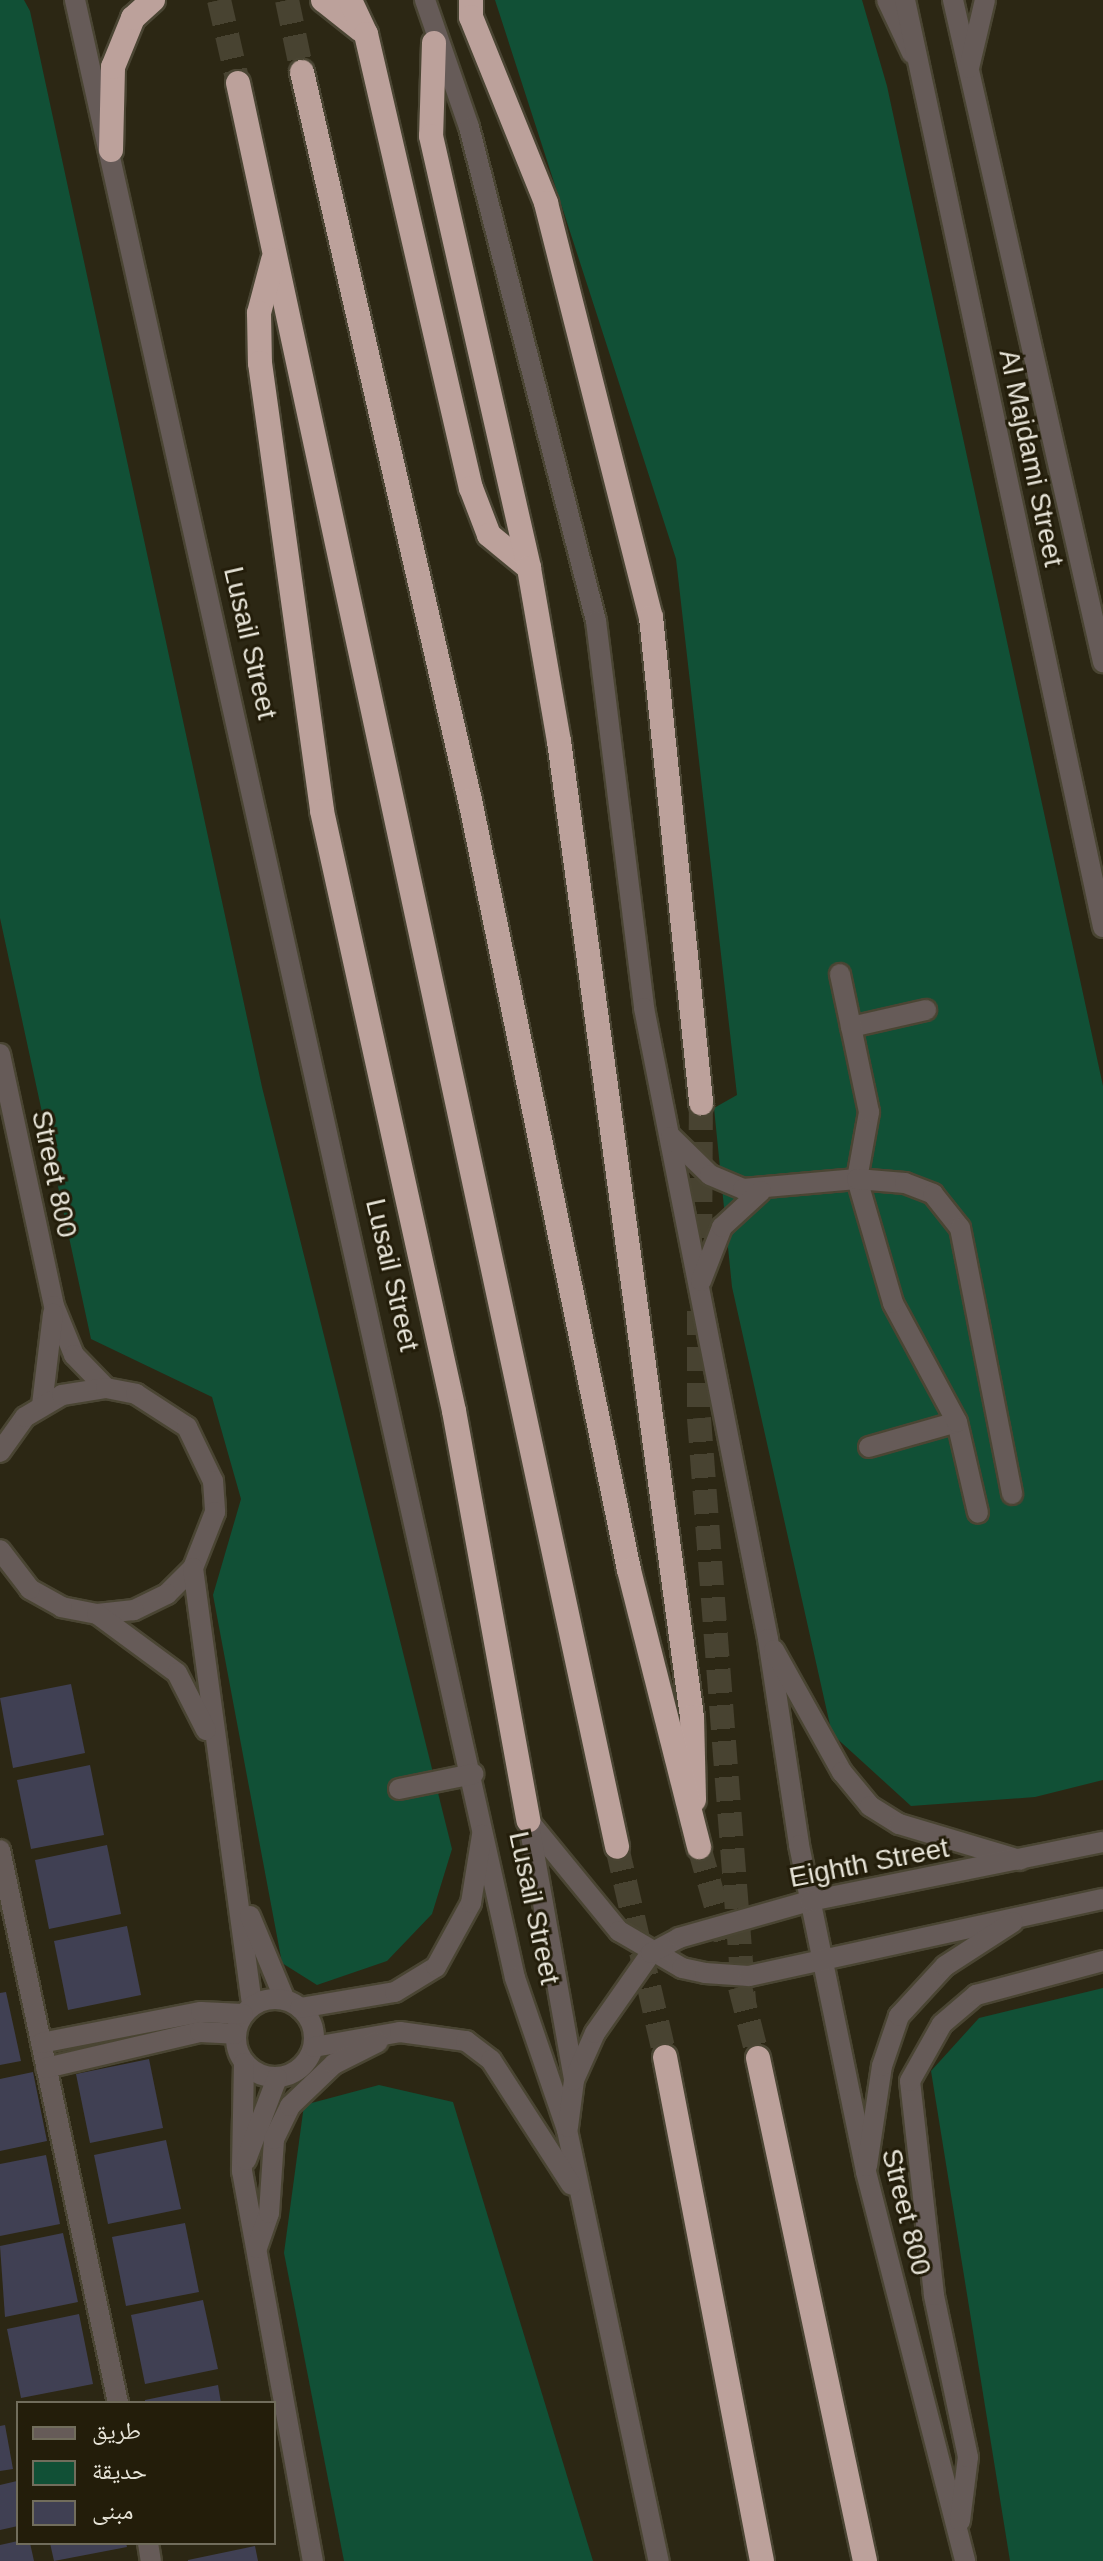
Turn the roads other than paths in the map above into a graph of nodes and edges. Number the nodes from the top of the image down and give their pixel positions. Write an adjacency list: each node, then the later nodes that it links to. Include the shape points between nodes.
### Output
1 (72, 0): 12 (street)
2 (81, 0): 12 (street)
3 (153, 0): 19 (highway, via 133,18 113,67)
4 (323, 0): 13 (highway)
5 (350, 0): 13 (highway)
6 (425, 0): 14 (street)
7 (471, 0): 28 (highway, via 471,17 546,203 651,617)
8 (887, 0): 15 (street, via 893,25)
9 (905, 0): 15 (street, Al Majdami Street)
10 (953, 0): 16 (street, Al Majdami Street)
11 (985, 0): 16 (street)
12 (80, 22): 19 (street, Lusail Street)
13 (366, 34): 21 (highway, via 471,488 489,535)
14 (434, 43): 21 (highway, via 431,136); 29 (street, via 469,127 596,621 644,1008)
15 (916, 59): 23 (street, Al Majdami Street)
16 (969, 68): 22 (street, Al Majdami Street)
17 (302, 72): 51 (highway, via 470,800 629,1570)
18 (238, 83): 20 (highway)
19 (111, 150): 47 (street, Lusail Street)
20 (275, 254): 50 (highway, via 259,313 260,363 322,811 454,1411); 53 (highway)
21 (529, 568): 51 (highway, via 692,1717)
22 (1103, 662)
23 (1103, 927)
24 (840, 974): 26 (street)
25 (926, 1010): 26 (street)
26 (851, 1027): 30 (street, via 869,1112)
27 (0, 1054): 33 (street, Street 800)
28 (701, 1103)
29 (671, 1137): 31 (street, via 710,1175); 32 (street)
30 (857, 1179): 31 (street); 36 (street, via 893,1303); 40 (street, via 905,1183 933,1194 960,1228)
31 (761, 1191): 32 (street, via 722,1227)
32 (700, 1294): 45 (street)
33 (54, 1306): 34 (street, Street 800, via 74,1355); 35 (street, Street 800)
34 (106, 1388): 35 (street); 43 (street, via 164,1407 204,1453 215,1512)
35 (42, 1405): 37 (street)
36 (957, 1422): 38 (street); 41 (street)
37 (6, 1433): 39 (street)
38 (869, 1447)
39 (0, 1452)
40 (1012, 1494)
41 (978, 1513)
42 (0, 1550): 44 (street, via 30,1589 62,1607)
43 (193, 1568): 44 (street, via 167,1594 134,1610); 46 (street)
44 (97, 1614): 46 (street, via 177,1673)
45 (768, 1639): 56 (street, via 842,1772 870,1806 899,1824); 59 (street)
46 (218, 1755): 57 (street)
47 (473, 1774): 48 (street); 49 (street, Lusail Street)
48 (399, 1789)
49 (484, 1820): 64 (street, via 471,1903 436,1967 395,1992); 76 (street, Lusail Street, via 515,1978)
50 (528, 1820): 61 (street, via 602,1917); 75 (street)
51 (692, 1822): 54 (highway)
52 (1103, 1842): 56 (street, Eighth Street)
53 (617, 1847)
54 (699, 1847)
55 (0, 1850): 68 (street)
56 (1024, 1861): 59 (street, Eighth Street)
57 (239, 1881): 64 (street); 65 (street)
58 (1103, 1899): 60 (street)
59 (810, 1901): 61 (street, Eighth Street, via 698,1929); 62 (street, Street 800)
60 (1023, 1915): 62 (street); 78 (street, via 945,1966 899,2016 882,2066)
61 (651, 1953): 62 (street, via 682,1968 749,1976); 75 (street, Eighth Street, via 595,2033)
62 (823, 1960): 78 (street, Street 800)
63 (1103, 1961): 82 (street, via 976,1995 942,2024 910,2081 934,2295 968,2457)
64 (292, 2004): 65 (street); 69 (street, via 312,2025)
65 (248, 2010): 67 (street); 68 (street, via 201,2012)
66 (400, 2032): 69 (street); 79 (street, via 446,2035 491,2060); 80 (street, via 334,2064 290,2106 274,2139 269,2213)
67 (235, 2034): 72 (street); 73 (street, via 200,2032)
68 (41, 2043): 73 (street)
69 (314, 2047): 74 (street, via 303,2066)
70 (665, 2057): 85 (highway, via 704,2286)
71 (758, 2058): 86 (highway)
72 (244, 2063): 74 (street); 77 (street)
73 (46, 2068): 81 (street)
74 (277, 2078): 77 (street)
75 (574, 2080): 76 (street, Eighth Street)
76 (567, 2130): 79 (street, Lusail Street)
77 (242, 2171): 80 (street)
78 (866, 2172): 82 (street, Street 800)
79 (575, 2191): 84 (street, Lusail Street)
80 (257, 2248): 83 (street)
81 (118, 2401)
82 (959, 2533): 87 (street, Street 800)
83 (313, 2561)
84 (659, 2561)
85 (762, 2561)
86 (865, 2561)
87 (965, 2561)

